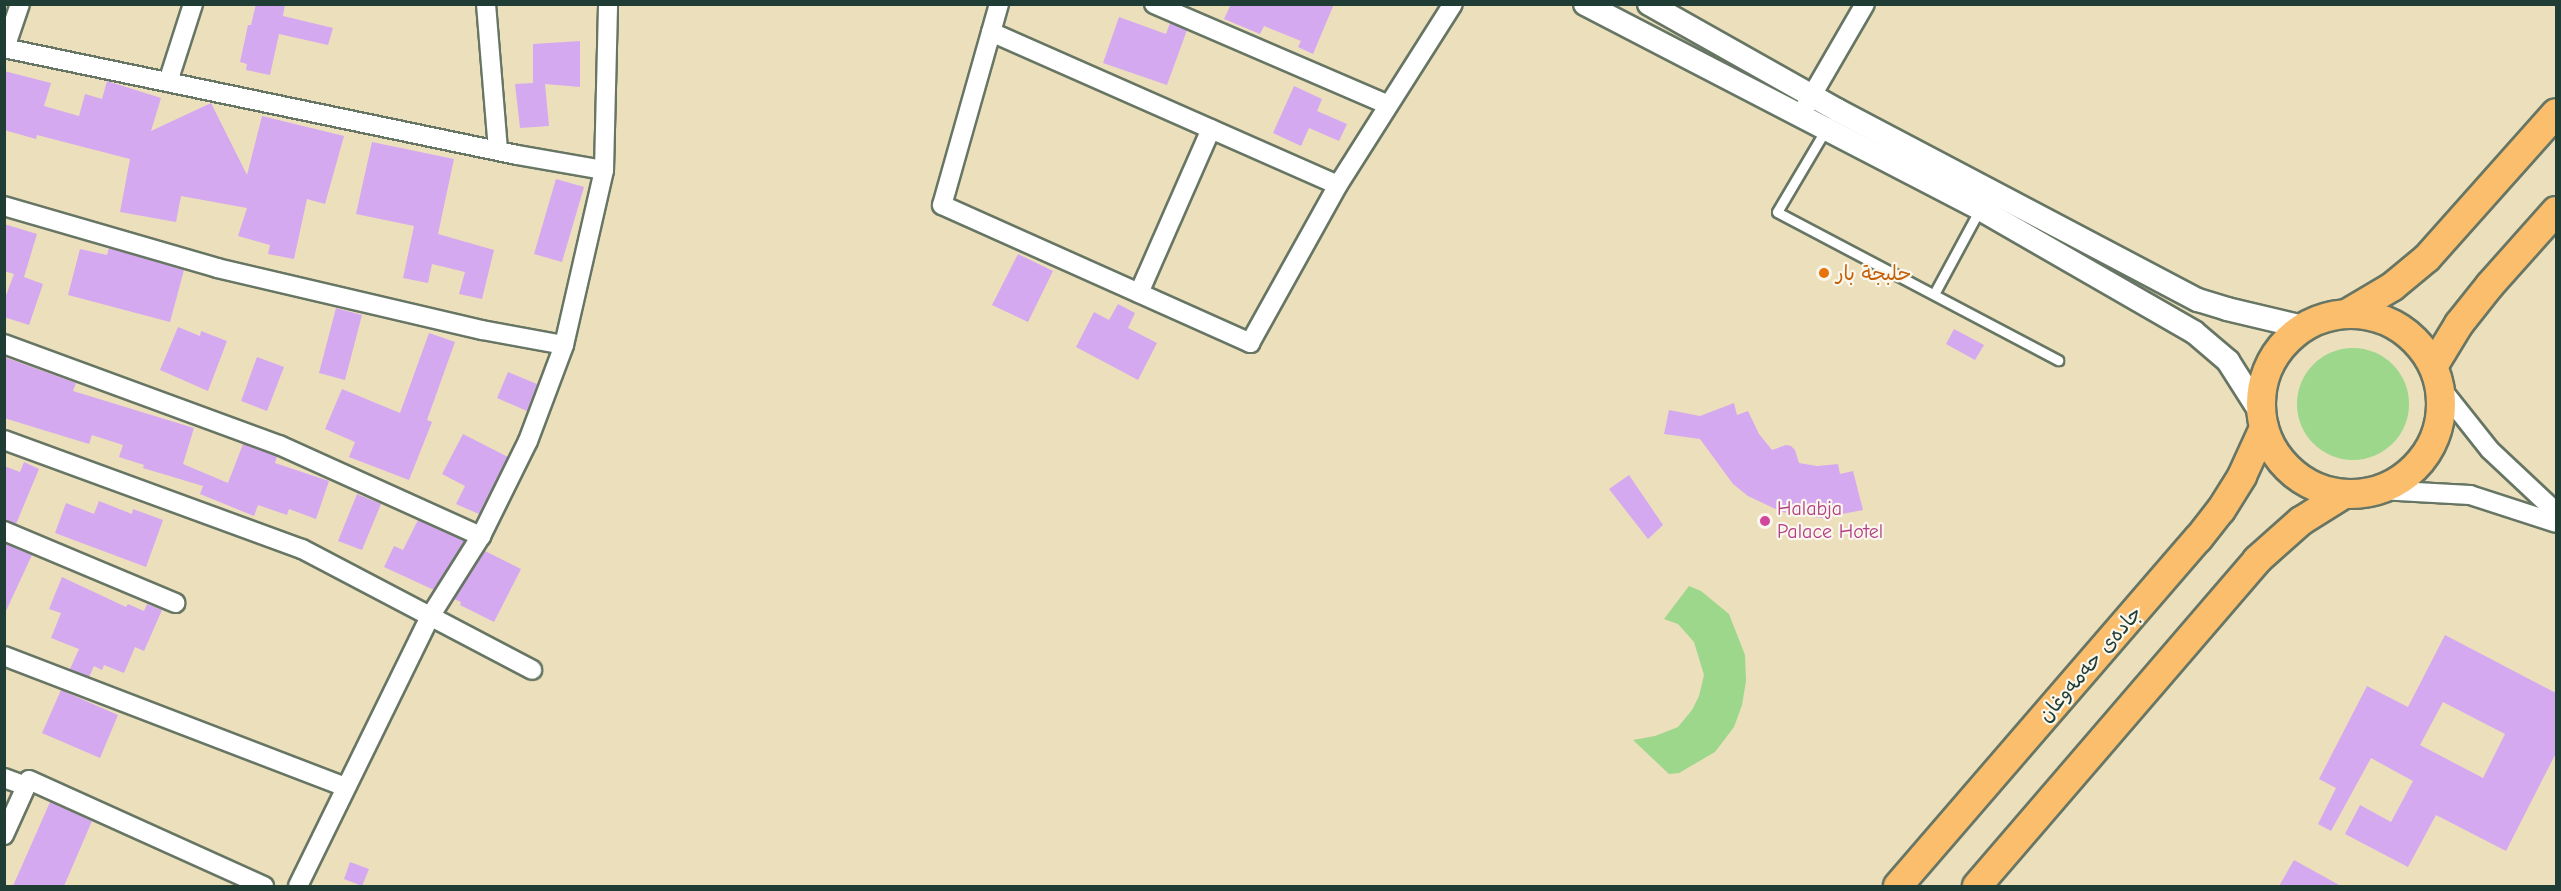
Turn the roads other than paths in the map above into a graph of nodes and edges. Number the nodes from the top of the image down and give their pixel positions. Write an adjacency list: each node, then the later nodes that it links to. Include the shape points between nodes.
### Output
1 (20, 4): 12 (street)
2 (193, 4): 13 (street)
3 (486, 4): 20 (street)
4 (608, 4): 21 (street)
5 (999, 4): 11 (street)
6 (1154, 4): 15 (street)
7 (1453, 4): 15 (street)
8 (1585, 4): 17 (street)
9 (1865, 4): 14 (street)
10 (1663, 8): 14 (street)
11 (992, 32): 19 (street); 26 (street, via 942,205)
12 (5, 48): 13 (street)
13 (168, 82): 20 (street)
14 (1812, 96): 17 (street); 18 (street)
15 (1388, 105): 22 (street)
16 (2556, 113): 28 (main road, via 2427,258 2392,287)
17 (1800, 116): 18 (street)
18 (1832, 120): 23 (street); 27 (lane, via 1777,212)
19 (1211, 129): 22 (street); 26 (street)
20 (498, 151): 21 (street)
21 (604, 170): 31 (street)
22 (1338, 185): 26 (street, via 1250,343)
23 (1985, 199): 27 (lane); 29 (street, via 2198,300); 34 (street, via 2203,338 2228,361)
24 (4, 206): 31 (street, via 217,268)
25 (2556, 210): 33 (main road, via 2459,324)
26 (1139, 293)
27 (1934, 294): 32 (lane)
28 (2348, 313): 29 (main road, via 2325,317); 33 (main road, via 2375,316 2399,326 2419,343)
29 (2303, 327): 34 (main road, via 2270,364 2262,388)
30 (4, 344): 41 (street, via 279,445)
31 (564, 345): 41 (street, via 528,441)
32 (2058, 360)
33 (2437, 376): 36 (main road, via 2442,413 2435,438 2422,460 2403,478); 38 (street, via 2490,450)
34 (2262, 421): 37 (main road, via 2275,453 2293,474 2317,488); 52 (main road, جادەی حەمەوغان, via 2242,476 2221,510)
35 (4, 440): 43 (street, via 302,549)
36 (2380, 490): 37 (main road); 39 (street, via 2470,495)
37 (2344, 494): 53 (main road, via 2301,521 2257,560)
38 (2556, 512)
39 (2556, 523)
40 (4, 531): 42 (street)
41 (481, 536): 43 (street)
42 (175, 603)
43 (431, 615): 45 (street); 48 (street)
44 (4, 656): 48 (street)
45 (532, 670)
46 (4, 778): 47 (street)
47 (26, 786): 49 (street); 50 (street, via 29,780)
48 (346, 788): 51 (street)
49 (4, 835)
50 (264, 886)
51 (298, 886)
52 (1898, 886)
53 (1977, 886)

